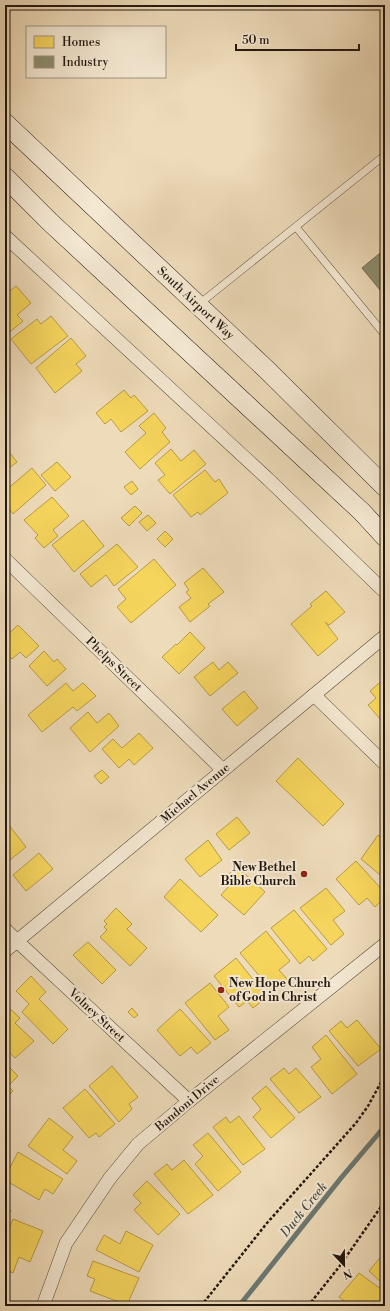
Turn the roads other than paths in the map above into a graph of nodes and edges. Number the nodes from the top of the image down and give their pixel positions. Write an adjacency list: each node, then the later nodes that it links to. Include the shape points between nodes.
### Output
1 (5, 123): 6 (main road, South Airport Way)
2 (385, 155): 4 (lane)
3 (5, 177): 9 (main road)
4 (296, 227): 6 (lane); 7 (lane)
5 (5, 236): 11 (street, via 268,479)
6 (198, 305): 8 (main road, South Airport Way)
7 (385, 335)
8 (385, 487)
9 (385, 537)
10 (5, 559): 15 (street, Phelps Street)
11 (385, 592)
12 (385, 636): 13 (street, Michael Avenue)
13 (314, 695): 14 (street); 15 (street, Michael Avenue)
14 (385, 764)
15 (223, 770): 17 (street, Michael Avenue)
16 (5, 929): 17 (street, Volney Street)
17 (17, 941): 19 (street, Michael Avenue); 20 (street, Volney Street)
18 (385, 944): 20 (street, Bandoni Drive)
19 (5, 951)
20 (189, 1101): 21 (street, Bandoni Drive, via 138,1144 110,1178 66,1243)
21 (43, 1306)

